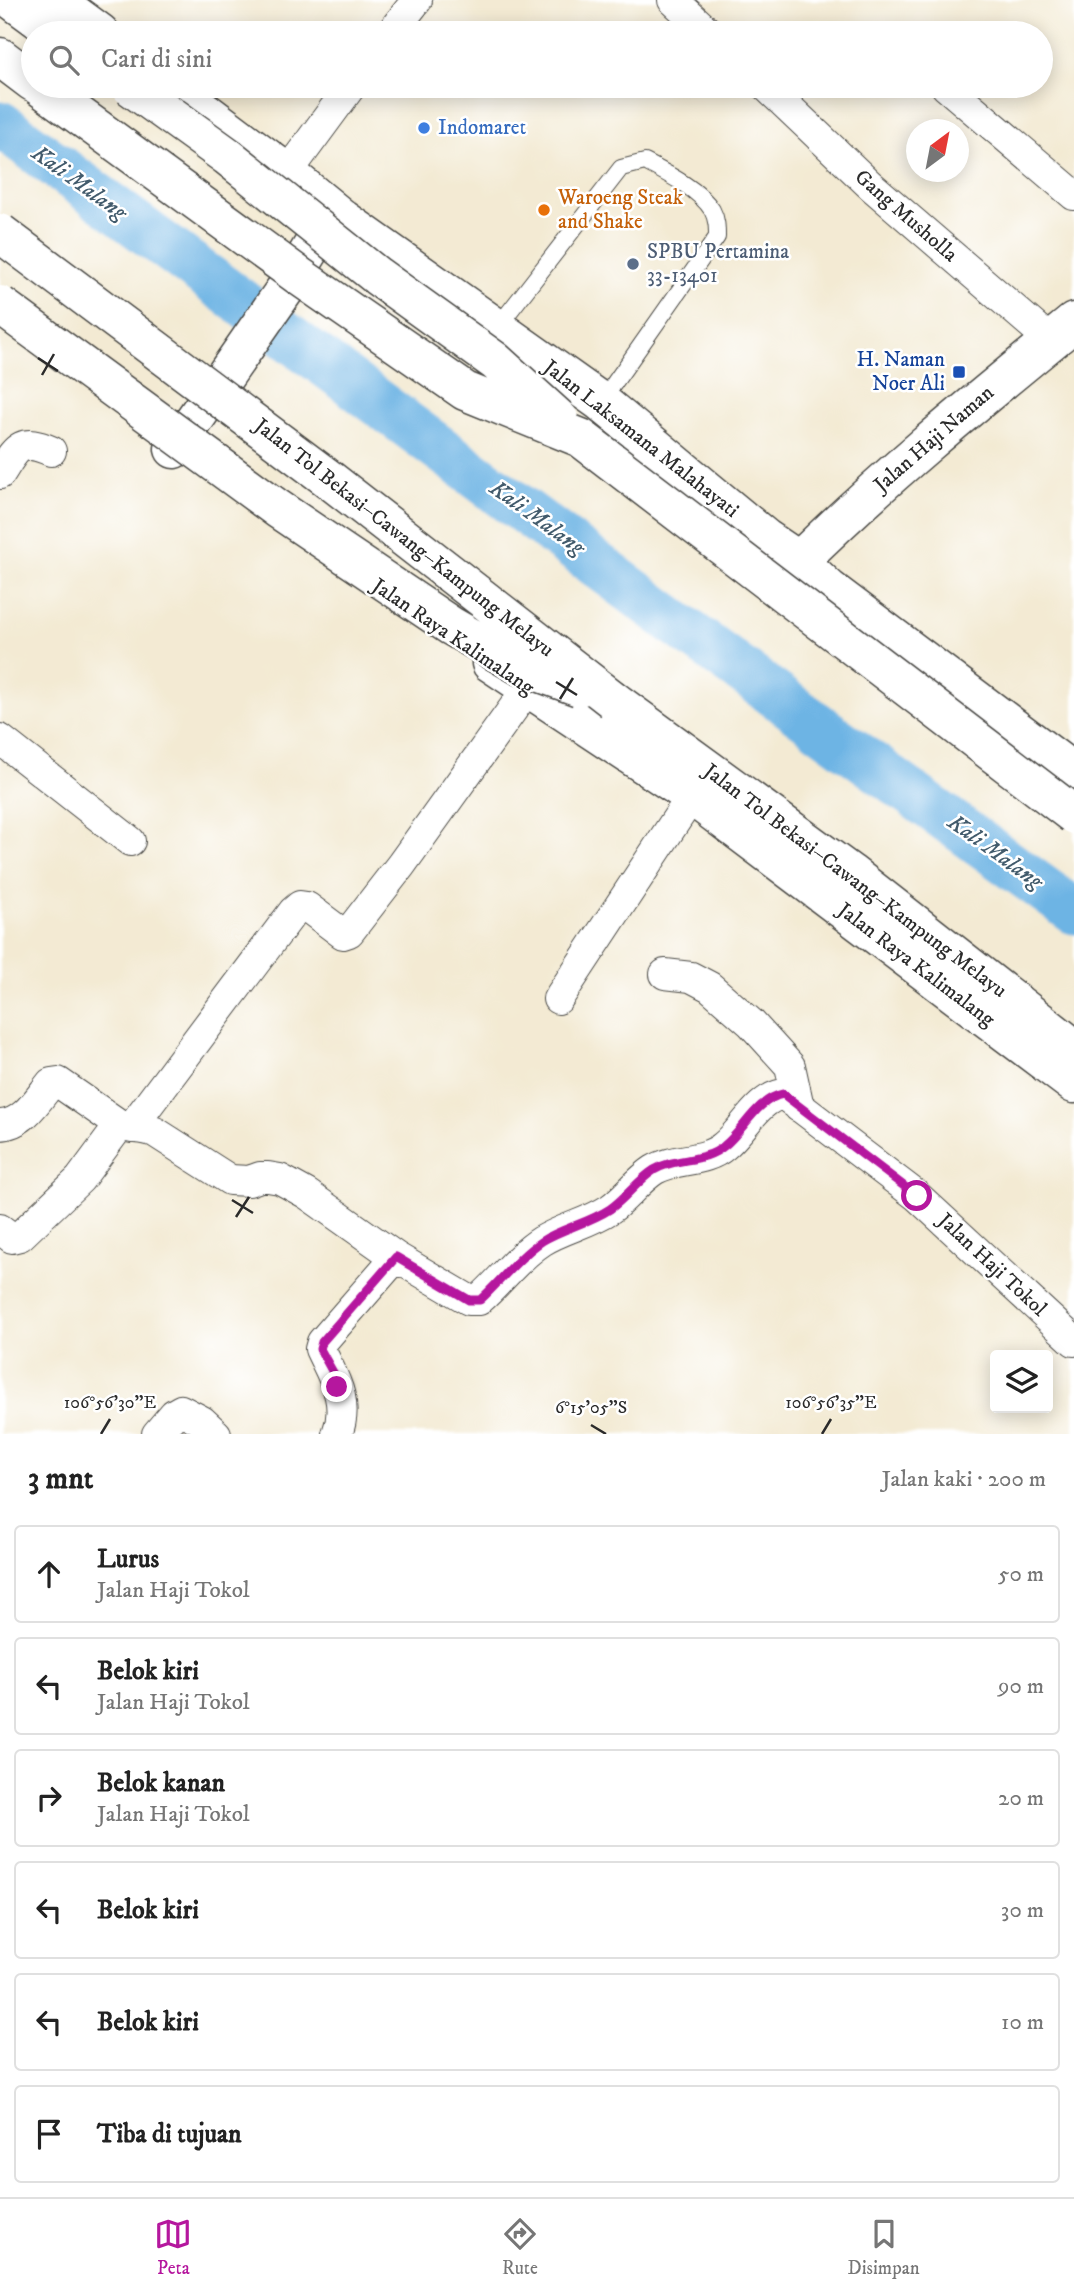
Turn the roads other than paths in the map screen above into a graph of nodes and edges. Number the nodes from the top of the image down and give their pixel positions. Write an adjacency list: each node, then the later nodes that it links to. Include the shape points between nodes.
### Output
1 (12, 0): 5 (main road)
2 (55, 0): 6 (main road)
3 (417, 0): 7 (street)
4 (673, 0): 8 (street)
5 (41, 21)
6 (84, 21)
7 (400, 21)
8 (696, 21)
9 (0, 57): 10 (main road)
10 (21, 73)
11 (55, 98): 26 (main road, bridge, via 465,391)
12 (147, 98): 26 (main road, bridge, via 495,361)
13 (186, 98): 17 (main road, Jalan Laksamana Malahayati)
14 (342, 98): 17 (street)
15 (779, 98): 24 (street, Gang Musholla, via 869,184)
16 (960, 98): 18 (street)
17 (287, 173): 19 (main road, Jalan Laksamana Malahayati)
18 (1074, 195)
19 (329, 220): 23 (main road, Jalan Laksamana Malahayati); 27 (main road)
20 (0, 233): 32 (main road, Jalan Tol Bekasi–Cawang–Kampung Melayu, bridge)
21 (0, 305): 32 (main road, bridge, via 278,509 451,626 519,665)
22 (0, 317): 27 (main road, Jalan Raya Kalimalang)
23 (496, 329): 25 (main road, Jalan Laksamana Malahayati); 25 (lane, via 621,168 645,162 678,179 712,209 717,237)
24 (1062, 332): 30 (main road, Jalan Haji Naman, via 962,414)
25 (601, 402): 30 (main road, Jalan Laksamana Malahayati)
26 (581, 438): 36 (main road, bridge)
27 (174, 449): 31 (main road, Jalan Raya Kalimalang)
28 (51, 451): 29 (street, via 35,443 22,445)
29 (0, 474)
30 (799, 561): 34 (main road, Jalan Laksamana Malahayati, via 829,589)
31 (528, 688): 35 (main road, Jalan Raya Kalimalang); 44 (street, via 349,932 342,934 307,907 293,912)
32 (614, 700): 40 (main road, Jalan Tol Bekasi–Cawang–Kampung Melayu, via 850,873)
33 (0, 738): 37 (street)
34 (1074, 773)
35 (692, 796): 39 (street); 41 (main road, Jalan Raya Kalimalang)
36 (1074, 815)
37 (130, 841)
38 (665, 974): 42 (street, via 691,977 710,987 751,1023 790,1066)
39 (558, 999)
40 (1074, 1048)
41 (1074, 1084)
42 (799, 1107): 46 (street, Jalan Haji Tokol, via 783,1094 771,1096 723,1148 653,1171 607,1211 525,1253 480,1300 469,1300); 47 (street, Jalan Haji Tokol, via 917,1196)
43 (0, 1125): 44 (street, via 14,1123 53,1081)
44 (126, 1126): 45 (street, via 80,1179 20,1236 12,1238); 46 (street, via 155,1132 230,1180 279,1179)
45 (0, 1229)
46 (396, 1257): 50 (street, via 322,1342 320,1349 336,1378 343,1412)
47 (1074, 1341)
48 (157, 1434): 49 (street, via 181,1410 202,1420)
49 (216, 1434)
50 (337, 1434)

